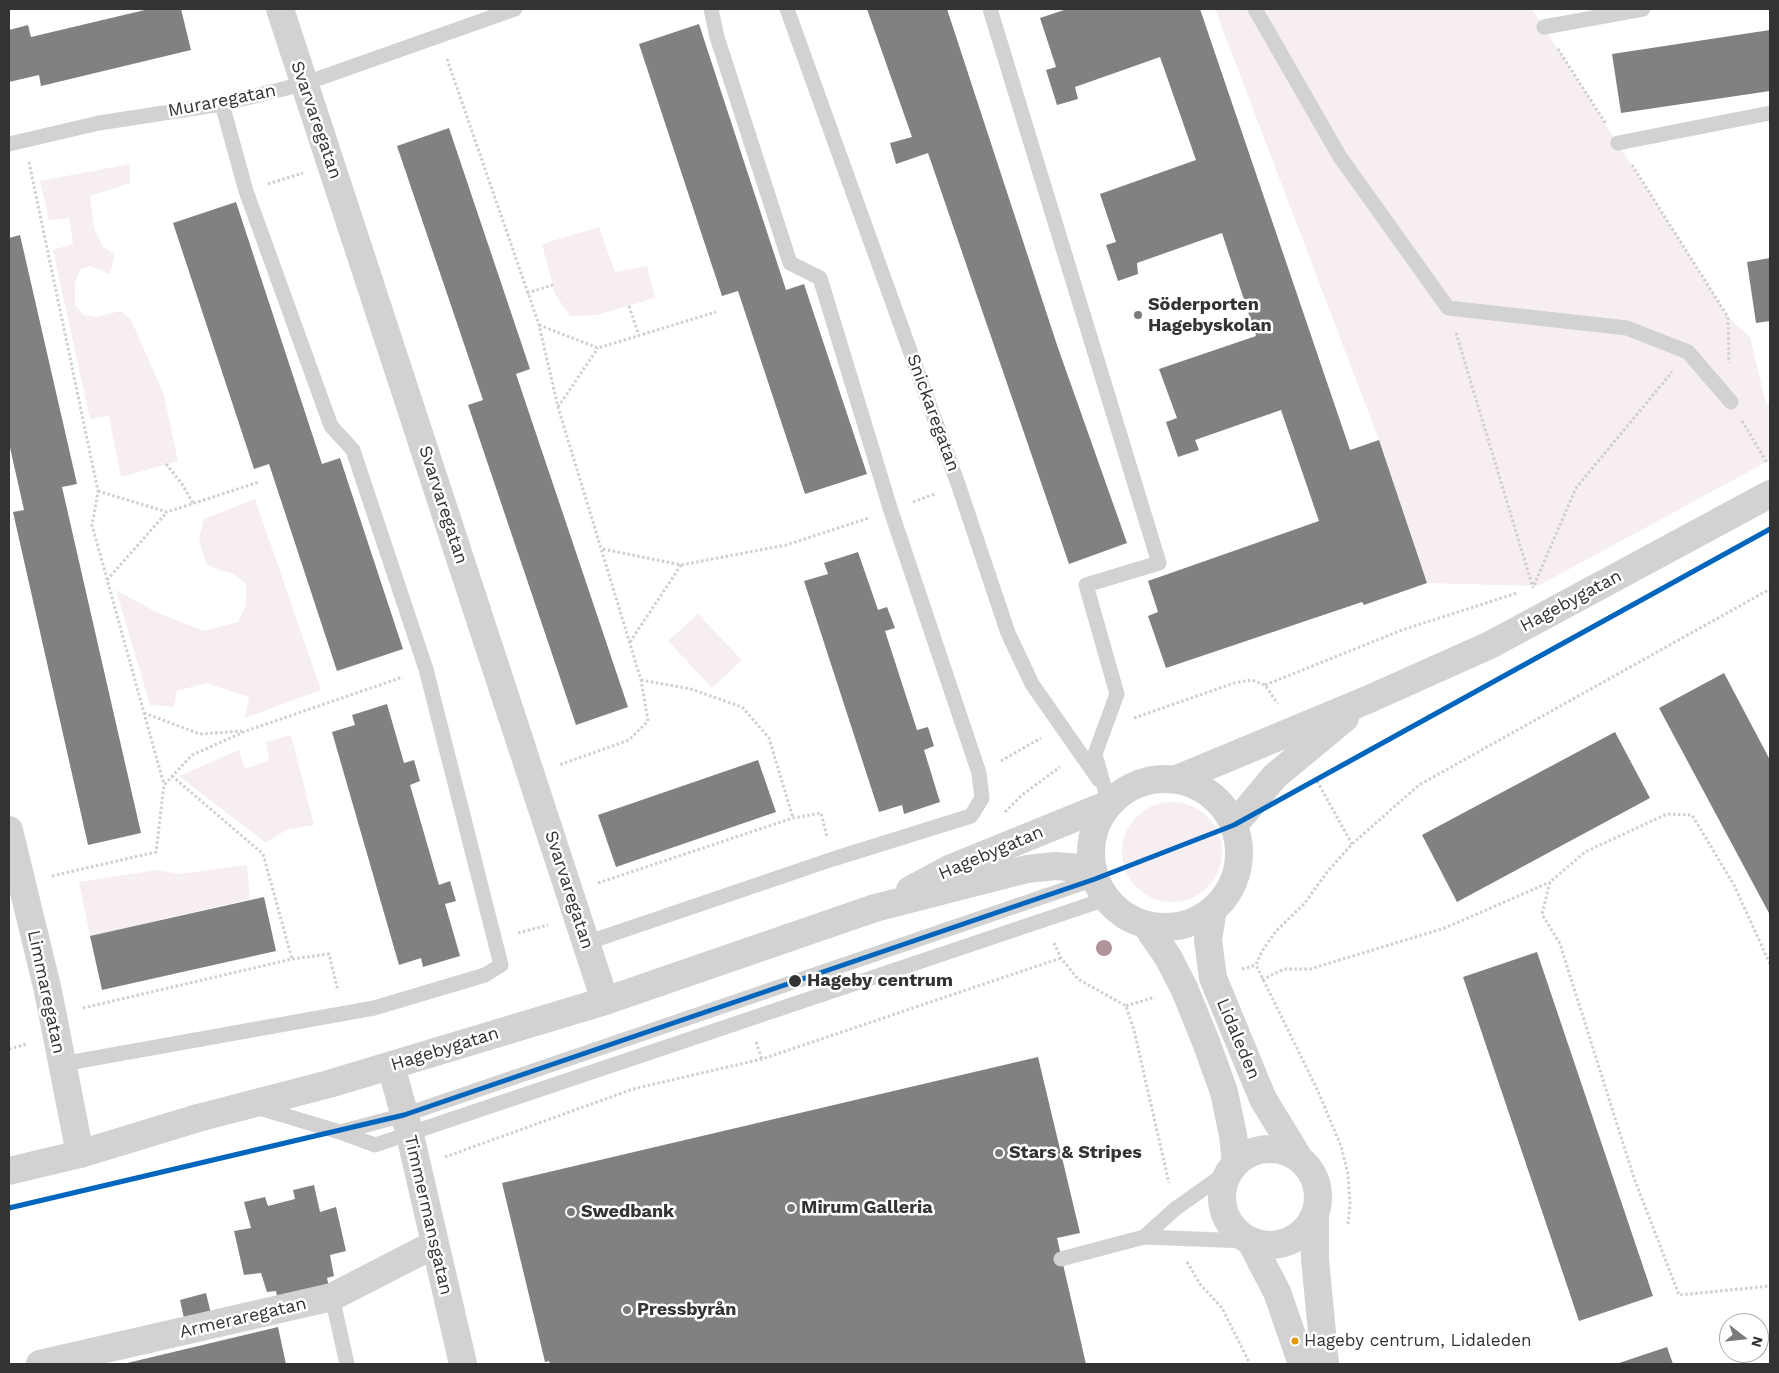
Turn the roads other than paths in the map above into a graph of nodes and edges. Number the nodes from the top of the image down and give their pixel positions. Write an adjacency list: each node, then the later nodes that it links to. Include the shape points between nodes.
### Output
1 (280, 9): 9 (street, Svarvaregatan)
2 (515, 9): 9 (lane, Muraregatan)
3 (711, 9): 25 (lane, via 717,37 790,263 820,278 891,511 979,773 982,798 971,816)
4 (787, 9): 18 (lane, Snickaregatan, via 958,484 1008,633 1032,684)
5 (990, 9): 18 (lane, via 1159,563 1086,585 1117,694 1095,754)
6 (1255, 9): 14 (lane, via 1340,157 1448,308 1627,328 1688,352)
7 (1643, 9): 8 (lane)
8 (1544, 27)
9 (303, 84): 10 (lane, Muraregatan); 25 (street, Svarvaregatan)
10 (222, 104): 13 (lane, Muraregatan, via 99,122); 27 (lane, via 246,191 331,426 353,450 426,669 501,965 484,975 374,1008)
11 (1770, 113): 12 (lane)
12 (1618, 143)
13 (9, 144)
14 (1730, 402)
15 (1770, 494): 16 (street, Hagebygatan, via 1490,644)
16 (1367, 700): 17 (street, Hagebygatan); 19 (street, Hagebygatan, via 1275,776)
17 (1177, 779): 18 (street, via 1144,781); 19 (street, via 1201,788 1222,805)
18 (1109, 797): 21 (street, via 1093,835 1090,854); 22 (street, Hagebygatan, via 949,869)
19 (1234, 825): 23 (street, via 1239,857 1237,870 1229,892)
20 (9, 830): 27 (street, Limmaregatan)
21 (1098, 882): 22 (street, Hagebygatan, via 1055,866 1027,869); 24 (street, via 1124,916); 30 (lane); 30 (lane)
22 (875, 908): 26 (street, Hagebygatan)
23 (1213, 910): 24 (street, via 1194,922 1179,926); 33 (street, Lidaleden, via 1208,940 1213,978 1263,1099)
24 (1146, 925): 34 (street, Lidaleden, via 1184,988 1224,1092 1233,1135)
25 (586, 943): 26 (street, Svarvaregatan)
26 (605, 1001): 28 (street, Hagebygatan)
27 (62, 1064): 32 (street, Limmaregatan)
28 (391, 1066): 29 (street, Hagebygatan); 30 (street, Timmermansgatan)
29 (250, 1105): 31 (lane); 32 (street, Hagebygatan)
30 (407, 1125): 31 (lane); 31 (lane, via 375,1145); 39 (street, Timmermansgatan)
31 (340, 1132)
32 (80, 1154): 35 (street, Hagebygatan)
33 (1299, 1158): 34 (street, via 1269,1149 1252,1152); 36 (street, via 1311,1171 1318,1186)
34 (1233, 1167): 37 (lane, via 1175,1209); 38 (street, via 1221,1193 1223,1210 1227,1221)
35 (9, 1171)
36 (1315, 1216): 38 (street, via 1293,1241 1269,1246); 46 (street, via 1315,1259)
37 (1144, 1237): 38 (lane); 40 (lane)
38 (1249, 1242): 45 (street, via 1277,1292)
39 (435, 1244): 41 (street, Armeraregatan); 44 (street, Timmermansgatan)
40 (1061, 1259)
41 (332, 1297): 42 (street, Armeraregatan); 43 (lane)
42 (51, 1363)
43 (347, 1364)
44 (463, 1364)
45 (1302, 1364)
46 (1325, 1364)

